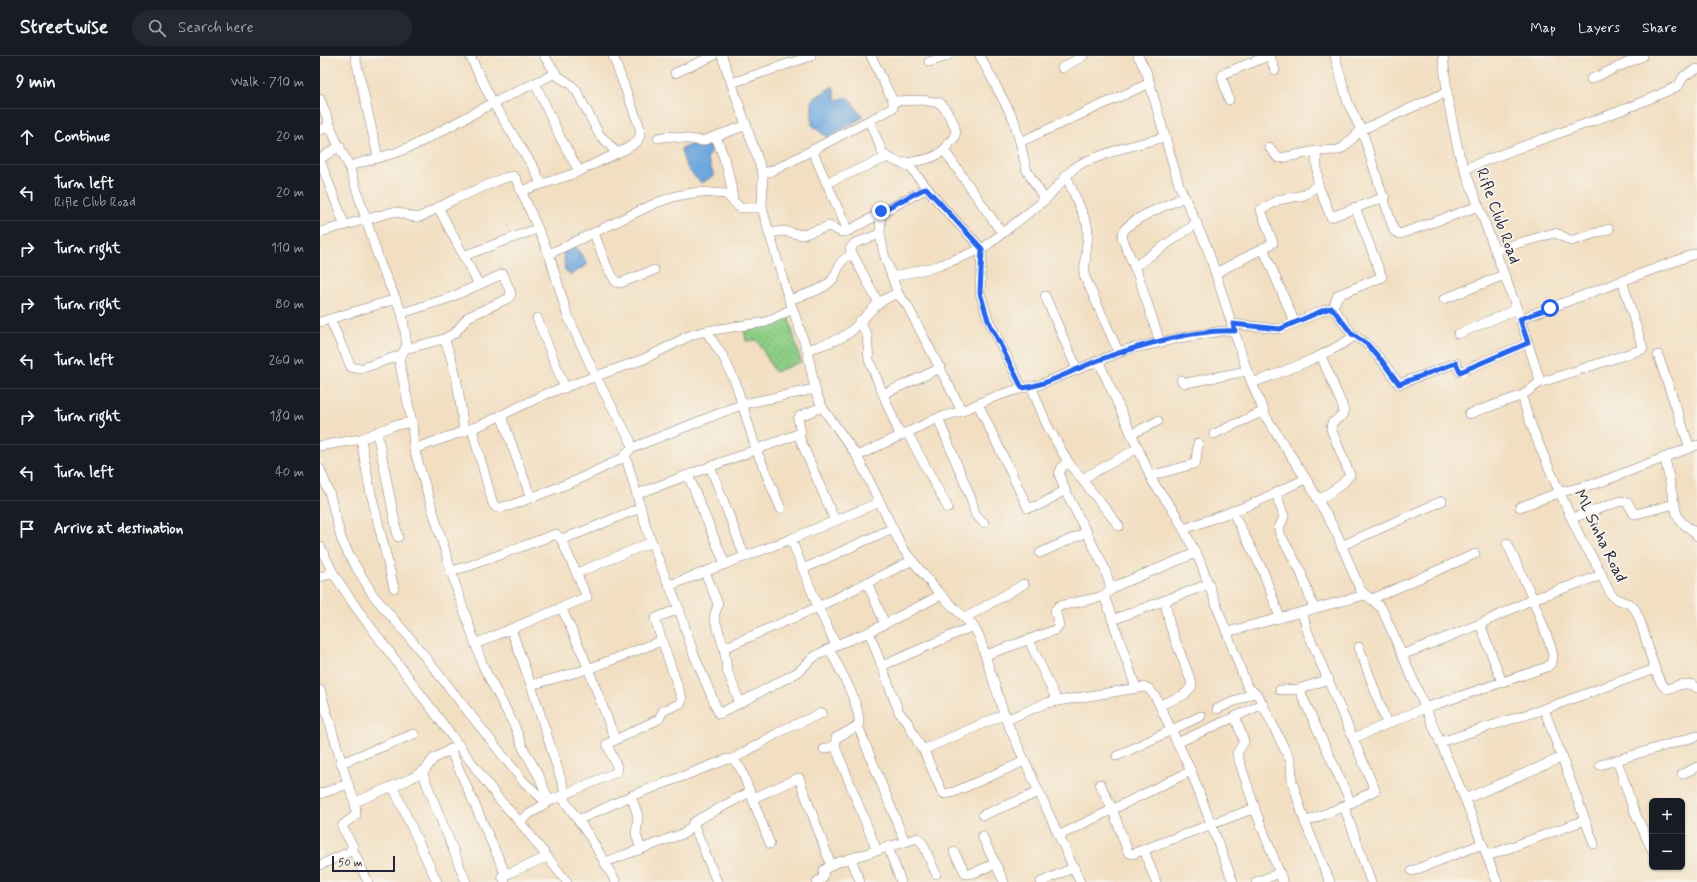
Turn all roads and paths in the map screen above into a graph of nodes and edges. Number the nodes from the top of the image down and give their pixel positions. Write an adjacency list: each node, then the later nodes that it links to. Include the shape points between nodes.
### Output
1 (354, 56): 48 (street)
2 (470, 56): 31 (street)
3 (544, 56): 21 (street)
4 (613, 56): 47 (street, via 640,132 637,142)
5 (712, 56): 22 (street)
6 (722, 56): 25 (street)
7 (811, 56): 25 (street)
8 (871, 56): 30 (street)
9 (948, 56): 17 (street)
10 (980, 56): 41 (street, via 1014,120)
11 (1083, 56): 18 (street)
12 (1138, 56): 26 (street)
13 (1269, 56): 20 (street); 29 (street, via 1223,74)
14 (1335, 56): 37 (street, via 1348,103)
15 (1443, 56): 27 (street, Rifle Club Road)
16 (1643, 56): 23 (street)
17 (929, 62)
18 (1062, 68)
19 (1697, 69): 53 (street, via 1684,76 1678,86 1620,112)
20 (1275, 70)
21 (556, 73): 24 (street); 47 (street, via 576,90 599,134)
22 (675, 73)
23 (1591, 79)
24 (535, 83): 31 (street); 54 (street)
25 (732, 83): 34 (street)
26 (1150, 83): 39 (street); 41 (street)
27 (1447, 92): 37 (street); 53 (street, Rifle Club Road, via 1456,143)
28 (320, 99): 32 (street)
29 (1229, 100)
30 (893, 101): 33 (street, via 894,106 890,110); 45 (street, via 922,100 940,103 955,131 955,136)
31 (493, 103): 48 (street, via 415,145); 58 (street)
32 (322, 111): 35 (street)
33 (869, 121): 44 (street); 49 (street, via 883,153)
34 (747, 125): 38 (street); 55 (street)
35 (330, 126): 36 (street); 42 (street)
36 (320, 130)
37 (1361, 130): 46 (street, via 1344,147 1334,151); 63 (street)
38 (716, 137): 40 (street, via 702,141 669,136); 65 (street, via 732,182)
39 (1165, 137): 56 (street, via 1084,162); 62 (street)
40 (658, 138)
41 (1020, 142): 64 (street, via 1027,171)
42 (340, 146): 50 (street); 52 (street)
43 (1269, 147): 46 (street, via 1278,158)
44 (812, 150): 55 (street); 57 (street)
45 (944, 150): 51 (street, via 926,160); 80 (street)
46 (1316, 151): 59 (street)
47 (617, 153): 54 (street)
48 (378, 157): 52 (street)
49 (888, 157): 51 (street); 57 (street)
50 (320, 159): 73 (street)
51 (902, 163): 60 (street, via 910,167)
52 (349, 166): 71 (street)
53 (1465, 169): 66 (street, Rifle Club Road)
54 (579, 171): 58 (street)
55 (763, 174): 69 (street)
56 (1066, 175): 64 (street); 121 (street, via 1087,224 1084,275)
57 (826, 183): 76 (street)
58 (541, 184): 61 (street)
59 (1318, 185): 67 (street, via 1331,217); 82 (street, via 1304,195 1278,200 1261,210 1273,243)
60 (926, 188): 70 (street); 83 (street)
61 (521, 191): 68 (street, via 516,179 513,176 508,177); 74 (street)
62 (1184, 197): 72 (street); 89 (street, via 1125,228 1123,240)
63 (1385, 197): 66 (street, via 1394,231 1400,234); 67 (street)
64 (1044, 200): 80 (street)
65 (733, 201): 69 (street, via 740,208); 78 (street, via 726,194 716,193 699,192 676,196)
66 (1478, 206): 84 (street, Rifle Club Road)
67 (1355, 207): 102 (street, via 1382,277 1338,295)
68 (438, 208): 71 (street, via 420,217 413,218 399,212); 88 (street)
69 (762, 208): 79 (street)
70 (881, 211): 76 (street); 81 (street)
71 (367, 220): 73 (street); 98 (street, via 381,266)
72 (1197, 223): 89 (street); 91 (street, via 1208,246)
73 (344, 226): 77 (street)
74 (537, 229): 86 (street); 88 (street)
75 (1609, 229): 84 (street, via 1571,241 1554,233)
76 (848, 231): 79 (street, via 841,232 829,226 802,235 783,231)
77 (320, 232)
78 (594, 233): 86 (street); 90 (street, via 607,267 616,282 620,283)
79 (769, 233): 100 (street)
80 (1002, 233): 83 (street)
81 (880, 234): 87 (street, via 852,245); 93 (street)
82 (1263, 248): 91 (street); 111 (street)
83 (982, 249): 93 (street, via 938,266); 132 (street, via 980,293 988,320)
84 (1495, 250): 92 (street, Rifle Club Road)
85 (1697, 253): 94 (street)
86 (549, 254): 128 (street, via 567,314)
87 (852, 254): 100 (street, via 840,262 834,277 827,284); 101 (street)
88 (464, 256): 95 (street)
89 (1134, 267): 117 (street)
90 (654, 270)
91 (1216, 273): 112 (street)
92 (1504, 275): 99 (street); 104 (street, Rifle Club Road)
93 (892, 277): 96 (street)
94 (1622, 280): 108 (street); 131 (street, via 1644,349)
95 (480, 285): 105 (street); 116 (street, via 503,274 511,293 509,298 468,317 455,332)
96 (898, 294): 101 (street); 125 (street, via 907,305)
97 (1045, 296): 126 (street)
98 (396, 299): 105 (street); 107 (street)
99 (1444, 299)
100 (789, 300): 103 (street)
101 (879, 304): 109 (street)
102 (1332, 308): 111 (street); 115 (street)
103 (792, 309): 113 (street, via 766,322); 119 (street)
104 (1517, 309): 108 (street, Rifle Club Road); 114 (street)
105 (402, 313): 120 (street, via 407,338)
106 (537, 318): 133 (street)
107 (330, 319): 110 (street); 120 (street, via 351,367 360,369)
108 (1520, 319): 118 (street, Rifle Club Road)
109 (859, 321): 119 (street, via 845,335); 135 (street, via 867,335 869,360)
110 (320, 322)
111 (1295, 323): 112 (street, via 1280,329)
112 (1234, 328): 117 (street); 127 (street)
113 (706, 331): 128 (street, via 677,341 644,359); 137 (street, via 724,358)
114 (1458, 334)
115 (1355, 336): 118 (street, via 1372,350 1399,384 1456,363 1460,372); 123 (street)
116 (444, 339): 120 (street); 147 (street)
117 (1160, 342): 121 (street)
118 (1528, 343): 131 (street, Rifle Club Road, via 1540,378)
119 (807, 350): 134 (street)
120 (403, 352): 146 (street, via 399,360)
121 (1118, 353): 124 (street)
122 (1658, 355): 156 (street)
123 (1321, 356): 130 (street); 176 (street, via 1343,407 1344,414 1332,423 1331,429 1350,475)
124 (1098, 360): 126 (street); 151 (street)
125 (941, 368): 135 (street); 140 (street)
126 (1077, 369): 132 (street, via 1056,379)
127 (1247, 371): 129 (street, via 1191,382); 130 (street)
128 (596, 376): 133 (street); 157 (street)
129 (1181, 380)
130 (1252, 383): 141 (street)
131 (1538, 383): 136 (street)
132 (1026, 387): 138 (street); 164 (street)
133 (565, 388): 143 (street)
134 (815, 389): 137 (street); 139 (street)
135 (883, 394): 149 (street)
136 (1524, 395): 142 (street); 172 (street, ML Sinha Road, via 1523,403 1530,424)
137 (743, 404): 157 (street); 160 (street)
138 (978, 404): 140 (street); 171 (street, via 1028,508 1040,505)
139 (822, 407): 150 (street, via 800,416 798,419 801,432); 161 (street)
140 (962, 411): 144 (street)
141 (1264, 411): 152 (street); 176 (street)
142 (1468, 414)
143 (501, 415): 147 (street); 175 (street)
144 (938, 418): 149 (street); 187 (street, via 975,514)
145 (1158, 420): 151 (street)
146 (412, 422): 148 (street); 159 (street)
147 (468, 430): 159 (street); 175 (street, via 492,504 496,508 502,508)
148 (377, 432): 153 (street); 193 (street)
149 (904, 433): 161 (street); 181 (street)
150 (798, 434): 160 (street); 186 (street)
151 (1131, 434): 158 (street)
152 (1214, 434)
153 (361, 439): 155 (street); 217 (street, via 369,485)
154 (1198, 443): 168 (street, via 1194,464)
155 (320, 446)
156 (1694, 447): 163 (street)
157 (632, 448): 162 (street)
158 (1138, 448): 168 (street); 169 (street)
159 (414, 449): 207 (street)
160 (756, 449): 165 (street); 183 (street)
161 (857, 456): 178 (street)
162 (624, 457): 174 (street); 175 (street, via 575,481)
163 (1665, 458): 172 (street, via 1598,483); 179 (street)
164 (1068, 462): 169 (street); 171 (street, via 1059,474)
165 (710, 466): 167 (street); 203 (street)
166 (320, 469): 304 (street, via 341,538 373,595 523,781)
167 (688, 475): 174 (street); 205 (street)
168 (1150, 476): 190 (street)
169 (1082, 479): 188 (street)
170 (1302, 481): 173 (street)
171 (1065, 490): 191 (street)
172 (1561, 492): 182 (street); 185 (street, ML Sinha Road)
173 (1276, 493): 184 (street); 227 (street, via 1284,517 1279,528 1280,534 1300,570)
174 (637, 494): 180 (street)
175 (531, 498)
176 (1319, 500): 199 (street)
177 (1442, 501): 199 (street)
178 (880, 502): 186 (street); 189 (street)
179 (1676, 504): 185 (street, via 1634,514 1628,503 1621,501); 192 (street, via 1678,518)
180 (641, 508): 194 (street, via 618,515 580,534); 196 (street)
181 (948, 508)
182 (1520, 508)
183 (781, 509)
184 (1232, 511): 190 (street); 230 (street, via 1264,571)
185 (1572, 518): 211 (street, ML Sinha Road)
186 (835, 521): 195 (street)
187 (984, 523)
188 (1119, 526)
189 (893, 528): 204 (street, via 903,549); 206 (street)
190 (1184, 529): 201 (street)
191 (1087, 532): 200 (street); 218 (street)
192 (1697, 536)
193 (398, 537)
194 (561, 539): 207 (street, via 556,534); 210 (street)
195 (791, 539): 203 (street); 206 (street)
196 (652, 542): 210 (street); 214 (street)
197 (1507, 543): 222 (street)
198 (320, 546): 209 (street)
199 (1341, 546): 221 (street, via 1352,574)
200 (1040, 553)
201 (1196, 553): 216 (street); 218 (street)
202 (1475, 554): 221 (street)
203 (745, 557): 205 (street)
204 (912, 560): 213 (street); 219 (street)
205 (725, 564): 208 (street)
206 (803, 569): 225 (street)
207 (451, 571): 240 (street)
208 (705, 572): 214 (street); 243 (street, via 718,604 714,617)
209 (334, 573): 212 (street); 278 (street, via 355,606)
210 (577, 573): 224 (street, via 587,597)
211 (1602, 575): 222 (street); 248 (street, ML Sinha Road, via 1614,598 1630,603 1637,613)
212 (320, 577)
213 (867, 582): 225 (street); 232 (street)
214 (669, 584): 226 (street)
215 (1024, 584): 229 (street)
216 (1209, 584): 223 (street); 237 (street)
217 (394, 588)
218 (1111, 588): 220 (street)
219 (941, 595): 229 (street); 232 (street)
220 (1104, 595): 231 (street); 238 (street, via 1059,606 1055,610 1058,627)
221 (1368, 597): 227 (street); 245 (street, via 1384,611)
222 (1533, 600): 233 (street); 250 (street, via 1551,647 1552,662 1546,667)
223 (1165, 601): 231 (street); 261 (street, via 1170,626 1192,686 1184,695)
224 (561, 607): 235 (street); 247 (street)
225 (818, 607): 241 (street); 243 (street)
226 (679, 609): 239 (street, via 656,618); 259 (street, via 693,652 719,714)
227 (1314, 609): 228 (street)
228 (1302, 612): 230 (street); 249 (street, via 1308,633)
229 (965, 618): 234 (street)
230 (1280, 618): 237 (street)
231 (1112, 620): 253 (street)
232 (885, 624): 236 (street)
233 (1480, 624): 245 (street); 250 (street)
234 (973, 626): 244 (street); 246 (street)
235 (512, 628): 240 (street); 251 (street)
236 (869, 632): 241 (street); 246 (street)
237 (1227, 632): 257 (street, via 1247,686)
238 (1029, 640): 244 (street); 258 (street)
239 (661, 641): 247 (street); 275 (street, via 682,699 681,703 663,711 659,719)
240 (475, 644): 304 (street, via 483,666 515,727)
241 (832, 647): 259 (street, via 814,657 798,672); 270 (street, via 859,715)
242 (1358, 647): 269 (street)
243 (724, 648): 259 (street, via 727,670)
244 (986, 655): 267 (street)
245 (1402, 655): 262 (street)
246 (882, 666): 281 (street, via 899,712)
247 (588, 669): 251 (street); 275 (street)
248 (1655, 669): 252 (street, ML Sinha Road, via 1664,688 1687,683); 264 (street)
249 (1330, 679): 254 (street); 274 (street)
250 (1502, 682): 262 (street)
251 (531, 685): 300 (street)
252 (1696, 686)
253 (1136, 688): 258 (street); 261 (street, via 1149,689)
254 (1299, 689): 256 (street); 305 (street)
255 (320, 690): 288 (street)
256 (1280, 690)
257 (1253, 693): 260 (street); 263 (street)
258 (1057, 701): 267 (street)
259 (740, 703)
260 (1263, 704): 268 (street); 312 (street, via 1291,762 1292,781)
261 (1160, 705): 271 (street)
262 (1425, 708): 269 (street); 276 (street)
263 (1217, 709)
264 (1544, 709): 276 (street); 284 (street)
265 (822, 713): 285 (street, via 783,730)
266 (1201, 716): 271 (street)
267 (1006, 717): 281 (street); 287 (street)
268 (1235, 717): 277 (street); 307 (street, via 1244,741 1237,754)
269 (1387, 724): 274 (street)
270 (858, 726): 279 (street, via 836,738); 317 (street)
271 (1170, 729): 277 (street); 283 (street)
272 (414, 734): 288 (street)
273 (1697, 736): 286 (street)
274 (1354, 738): 305 (street, via 1375,790)
275 (615, 739): 300 (street, via 607,744 617,772)
276 (1440, 742): 302 (street)
277 (1177, 743): 291 (street)
278 (459, 745): 280 (street); 311 (street, via 498,798)
279 (835, 746): 282 (street); 326 (street)
280 (450, 749): 292 (street, via 433,759); 339 (street)
281 (923, 749): 287 (street, via 942,792 948,795)
282 (824, 750)
283 (1117, 756)
284 (1563, 757): 302 (street); 310 (street)
285 (733, 759): 299 (street, via 741,769); 301 (street)
286 (1617, 760): 289 (street); 318 (street)
287 (1025, 761): 297 (street)
288 (341, 763): 294 (street)
289 (1600, 766)
290 (1697, 767): 293 (street)
291 (1190, 771): 306 (street); 314 (street)
292 (422, 772): 296 (street); 342 (street)
293 (1682, 774)
294 (348, 784): 298 (street); 303 (street)
295 (1100, 784): 306 (street)
296 (394, 786): 303 (street); 341 (street)
297 (1039, 792): 308 (street); 315 (street)
298 (320, 794)
299 (752, 795): 313 (street, via 721,806); 319 (street); 334 (street, via 799,778)
300 (564, 796): 304 (street); 309 (street)
301 (631, 796): 309 (street); 324 (street, via 638,816 636,835)
302 (1465, 799): 320 (street)
303 (355, 802): 322 (street, via 356,815 342,827)
304 (546, 804): 311 (street)
305 (1349, 804): 312 (street); 357 (street, via 1345,809)
306 (1113, 811): 315 (street); 325 (street, via 1128,852 1132,854)
307 (1256, 812): 314 (street, via 1247,811); 337 (street)
308 (983, 815)
309 (578, 820): 331 (street)
310 (1585, 820): 321 (street); 328 (street)
311 (519, 821): 329 (street)
312 (1305, 822): 356 (street)
313 (693, 823): 324 (street, via 685,833); 345 (street)
314 (1211, 824): 325 (street); 353 (street)
315 (1060, 835): 335 (street)
316 (982, 836): 332 (street)
317 (905, 842): 323 (street); 338 (street, via 914,838 920,839)
318 (1649, 843)
319 (770, 844)
320 (1482, 844): 328 (street); 336 (street)
321 (1594, 844)
322 (352, 848): 333 (street, via 349,852); 340 (street)
323 (888, 848): 326 (street); 348 (street)
324 (641, 849): 331 (street)
325 (1144, 850): 352 (street)
326 (878, 851): 330 (street)
327 (954, 852): 332 (street, via 966,874)
328 (1487, 856): 358 (street)
329 (547, 857): 339 (street); 343 (street)
330 (851, 858): 334 (street); 347 (street)
331 (605, 862): 344 (street)
332 (995, 864): 349 (street)
333 (320, 865)
334 (831, 865): 346 (street, via 824,870 823,878)
335 (1075, 867): 350 (street); 351 (street)
336 (1412, 871)
337 (1280, 873): 354 (street); 355 (street)
338 (936, 874)
339 (505, 878)
340 (368, 882)
341 (437, 882)
342 (466, 882)
343 (566, 882)
344 (616, 882)
345 (717, 882)
346 (817, 882)
347 (860, 882)
348 (901, 882)
349 (1004, 882)
350 (1041, 882)
351 (1080, 882)
352 (1156, 882)
353 (1233, 882)
354 (1256, 882)
355 (1283, 882)
356 (1330, 882)
357 (1371, 882)
358 (1497, 882)

